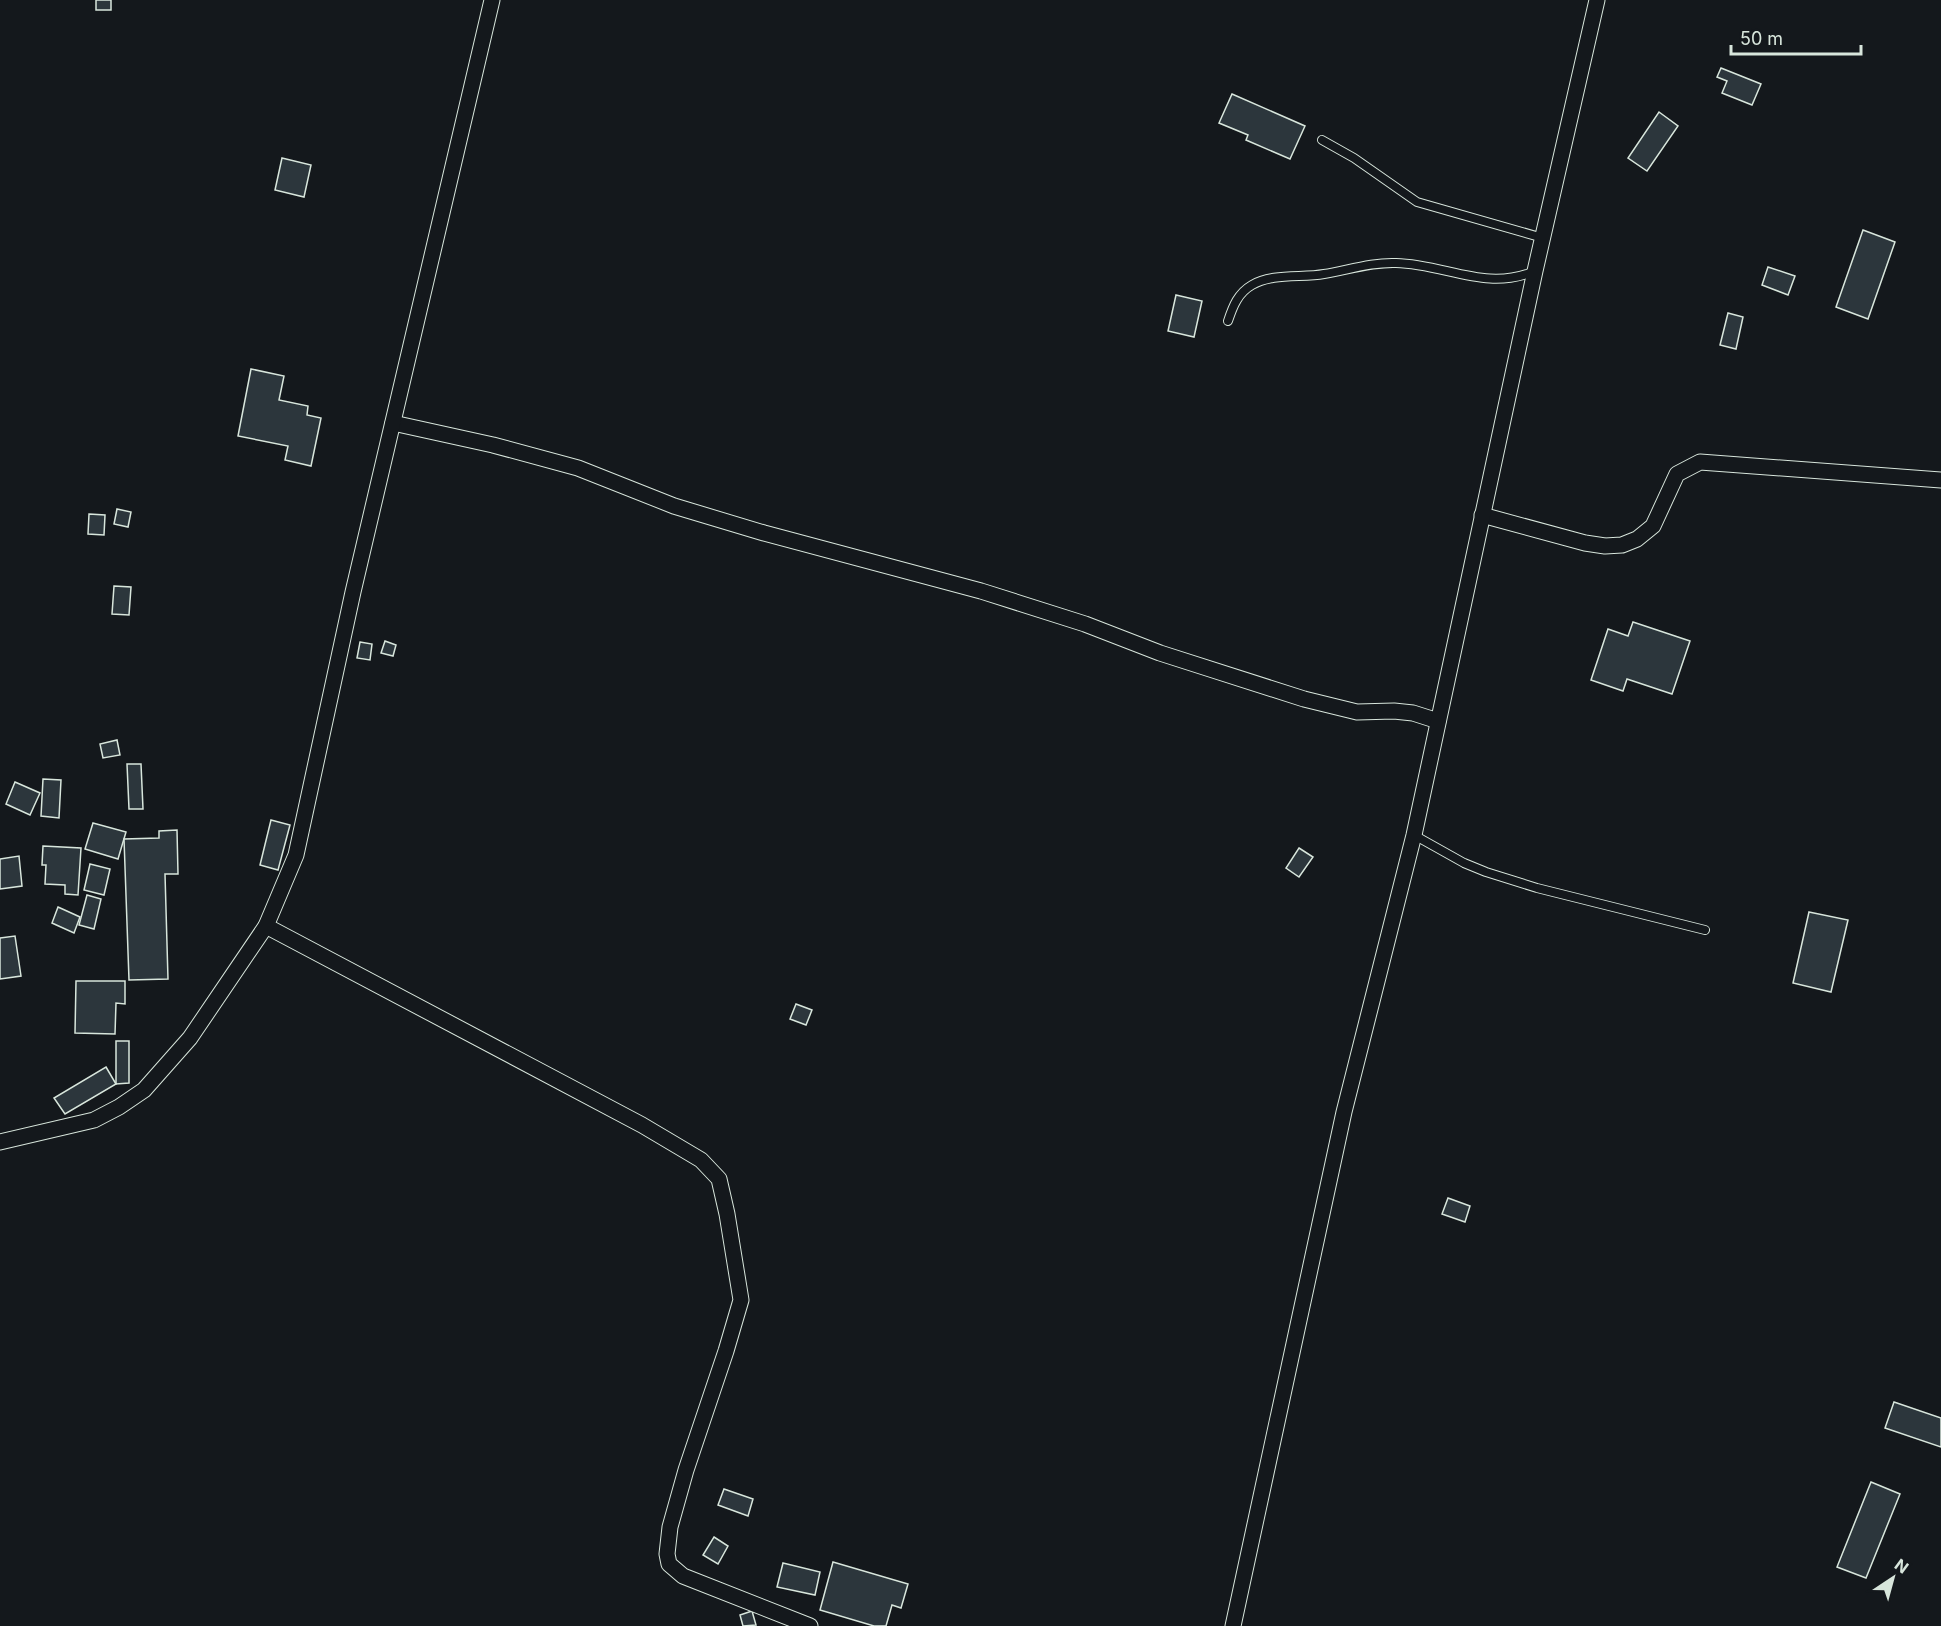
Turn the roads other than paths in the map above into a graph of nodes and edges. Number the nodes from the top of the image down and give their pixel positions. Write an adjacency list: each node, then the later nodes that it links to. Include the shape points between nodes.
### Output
1 (492, 0): 7 (street)
2 (1597, 0): 4 (street)
3 (1322, 140): 4 (lane, via 1417,202)
4 (1543, 238): 5 (street)
5 (1535, 271): 6 (lane, via 1503,280 1396,262 1274,278 1245,290 1235,301); 9 (street)
6 (1228, 321)
7 (393, 423): 10 (street, via 579,468 674,506 981,591 1304,699 1357,712 1413,713); 12 (street, via 296,855)
8 (1941, 480): 9 (street, via 1700,462 1677,474 1653,526 1622,545 1585,543)
9 (1482, 515): 10 (street)
10 (1438, 721): 11 (street)
11 (1414, 835): 13 (lane, via 1495,875); 16 (street, via 1344,1113)
12 (266, 926): 14 (street, via 190,1038 144,1090 93,1120); 15 (street, via 651,1131 702,1160 719,1179 741,1300 670,1527 669,1564 683,1576)
13 (1705, 930)
14 (0, 1142)
15 (810, 1626)
16 (1233, 1626)

